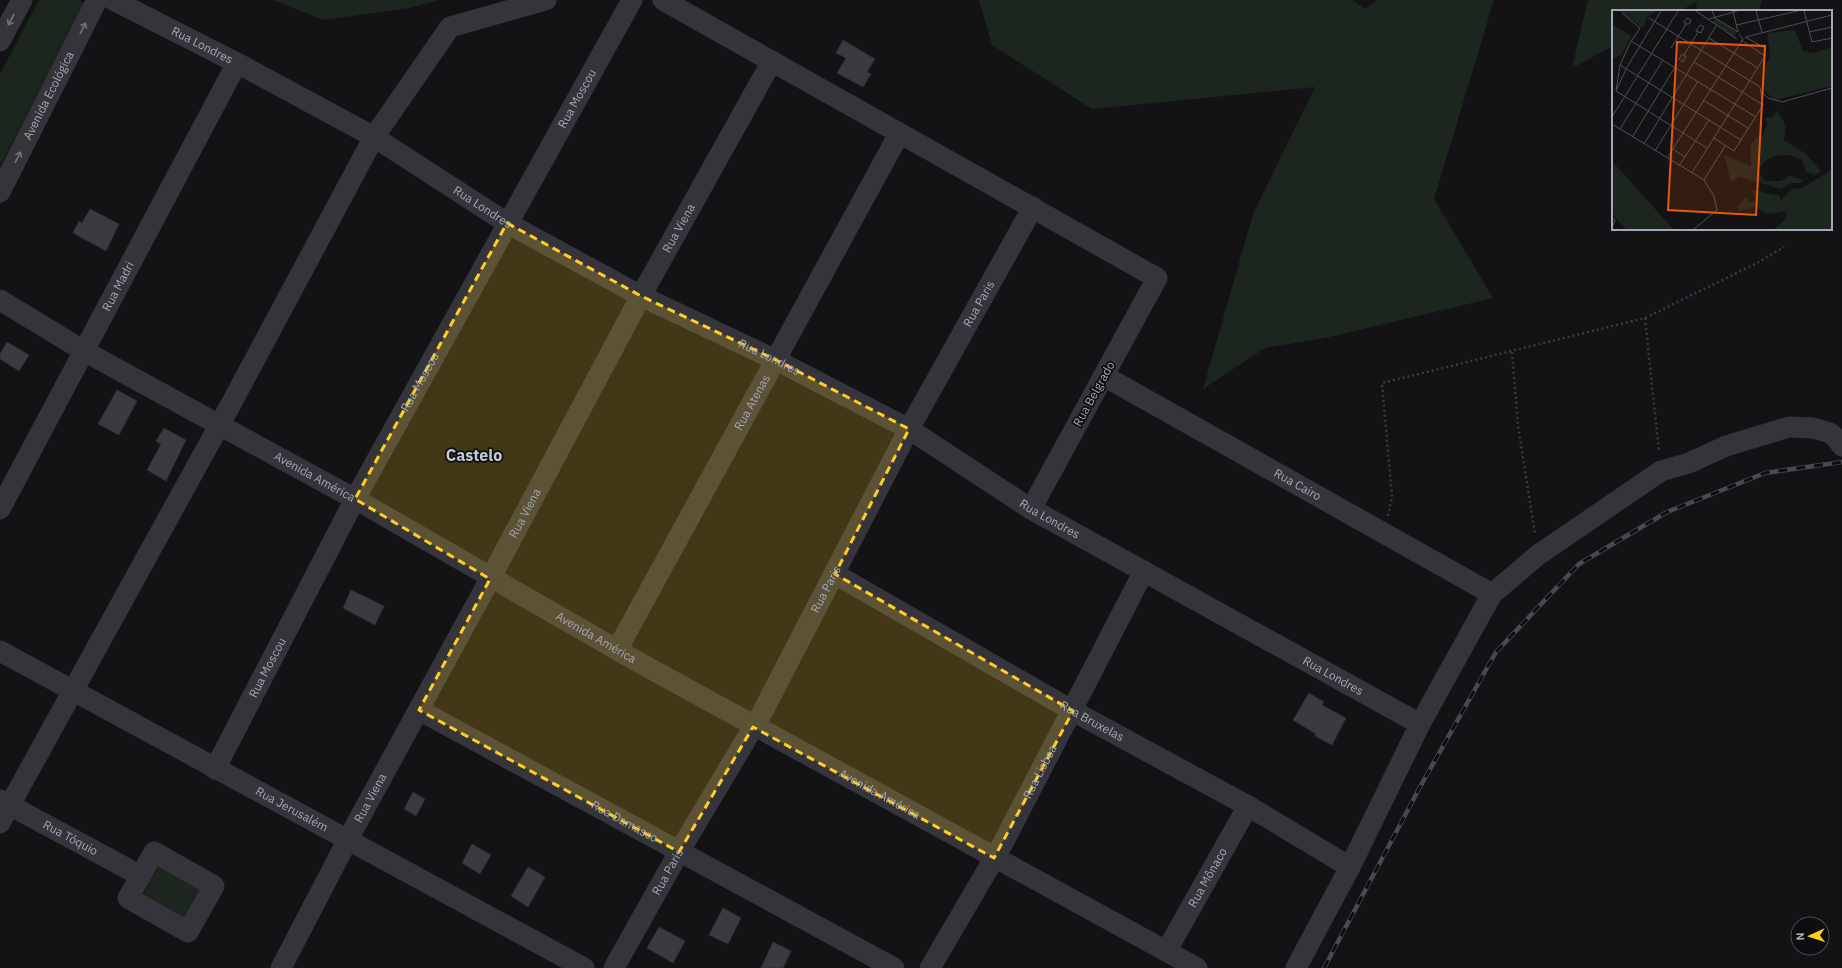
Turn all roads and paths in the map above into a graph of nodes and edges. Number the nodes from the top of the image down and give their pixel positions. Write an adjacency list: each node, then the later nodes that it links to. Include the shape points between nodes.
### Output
1 (22, 0): 8 (street, one-way to 8)
2 (97, 0): 13 (street, Avenida Ecológica, one-way to 2)
3 (113, 0): 10 (street, Rua Londres)
4 (546, 0): 7 (street)
5 (632, 0): 15 (street, Rua Moscou)
6 (663, 0): 9 (street)
7 (506, 6): 12 (street, via 450,27)
8 (0, 41)
9 (772, 61): 11 (street); 17 (street, Rua Viena)
10 (237, 63): 12 (street, Rua Londres); 20 (street, Rua Madri)
11 (899, 134): 14 (street); 22 (street, Rua Atenas)
12 (374, 138): 15 (street, Rua Londres); 24 (street)
13 (0, 192)
14 (1033, 207): 23 (street, Rua Belgrado, via 1157,278); 25 (street, Rua Paris)
15 (508, 223): 17 (street, Rua Londres); 28 (street, Rua Moscou)
16 (1784, 248): 19 (path)
17 (641, 296): 22 (street, Rua Londres); 35 (street, Rua Viena)
18 (0, 300): 20 (street, Avenida América)
19 (1645, 318): 21 (path); 27 (path)
20 (84, 351): 24 (street, Avenida América); 29 (street, Rua Madri)
21 (1512, 352): 31 (path, via 1382,383 1392,497); 32 (path, via 1518,426)
22 (776, 360): 25 (street, Rua Londres); 37 (street, Rua Atenas)
23 (1104, 376): 30 (street, Rua Belgrado); 31 (street, Rua Cairo)
24 (219, 426): 28 (street, Avenida América); 39 (street)
25 (909, 429): 30 (street, Rua Londres); 34 (street, Rua Paris)
26 (1842, 445): 27 (street, via 1830,433 1813,428 1788,427 1726,446 1689,463)
27 (1661, 471): 32 (street)
28 (355, 500): 35 (street, Avenida América); 44 (street, Rua Moscou)
29 (0, 509)
30 (1030, 509): 33 (street, Rua Londres)
31 (1384, 534): 36 (street, Rua Cairo)
32 (1538, 555): 36 (street)
33 (1144, 571): 41 (street, Rua Lisboa); 42 (street, Rua Londres)
34 (834, 574): 41 (street, Rua Bruxelas); 43 (street, Rua Paris)
35 (490, 578): 37 (street, Avenida América); 40 (street, Rua Viena)
36 (1492, 594): 42 (street)
37 (617, 650): 43 (street, Avenida América)
38 (0, 651): 39 (street, Rua Jerusalém)
39 (73, 692): 44 (street, Rua Jerusalém); 45 (street)
40 (419, 710): 48 (street, Rua Viena); 49 (street, Rua Damasco)
41 (1073, 710): 46 (street, Rua Bruxelas); 50 (street, Rua Lisboa)
42 (1420, 724): 51 (street)
43 (753, 726): 49 (street, Rua Paris); 50 (street, Avenida América)
44 (215, 768): 48 (street, Rua Jerusalém)
45 (5, 802): 47 (street); 52 (street, Rua Tóquio)
46 (1248, 806): 51 (street, Rua Bruxelas); 53 (street, Rua Mônaco)
47 (0, 823)
48 (347, 841): 54 (street, Rua Viena); 55 (street, Rua Jerusalém)
49 (679, 852): 56 (street, Rua Paris); 57 (street, Rua Damasco)
50 (994, 858): 53 (street, Avenida América); 58 (street, Rua Lisboa)
51 (1350, 867): 60 (street)
52 (140, 876)
53 (1167, 950): 59 (street, Avenida América)
54 (281, 968)
55 (584, 968)
56 (614, 968)
57 (894, 968)
58 (930, 968)
59 (1197, 968)
60 (1296, 968)

